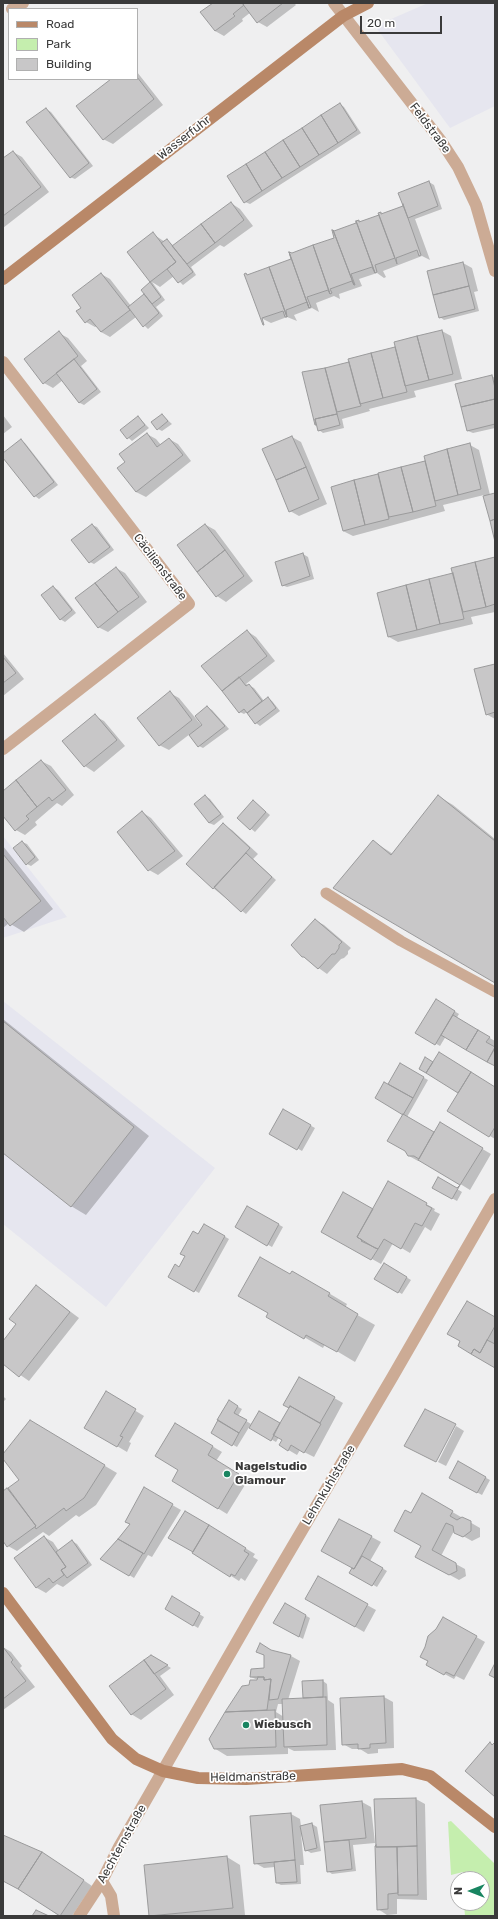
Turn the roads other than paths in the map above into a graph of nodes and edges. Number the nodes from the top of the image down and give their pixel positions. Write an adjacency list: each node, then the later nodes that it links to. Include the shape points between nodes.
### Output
1 (23, 3): 4 (street)
2 (334, 3): 5 (street, Feldstraße)
3 (368, 3): 5 (street, Wasserfuhr)
4 (14, 8)
5 (343, 16): 6 (street, Feldstraße, via 458,167 476,205); 7 (street, Wasserfuhr)
6 (495, 271)
7 (3, 279)
8 (3, 362): 9 (street, Cäcilienstraße, via 188,604)
9 (3, 749)
10 (326, 893): 11 (lane, via 401,941)
11 (495, 992)
12 (495, 1199): 14 (street, Lehmkuhlstraße)
13 (3, 1593): 14 (street, Heldmanstraße, via 112,1738 136,1759)
14 (163, 1771): 15 (street, Heldmanstraße, via 198,1778 246,1780 402,1769 430,1776); 16 (street, Aechternstraße)
15 (495, 1827)
16 (102, 1881): 17 (street, Aechternstraße); 18 (street, via 111,1896)
17 (80, 1916)
18 (114, 1916)

